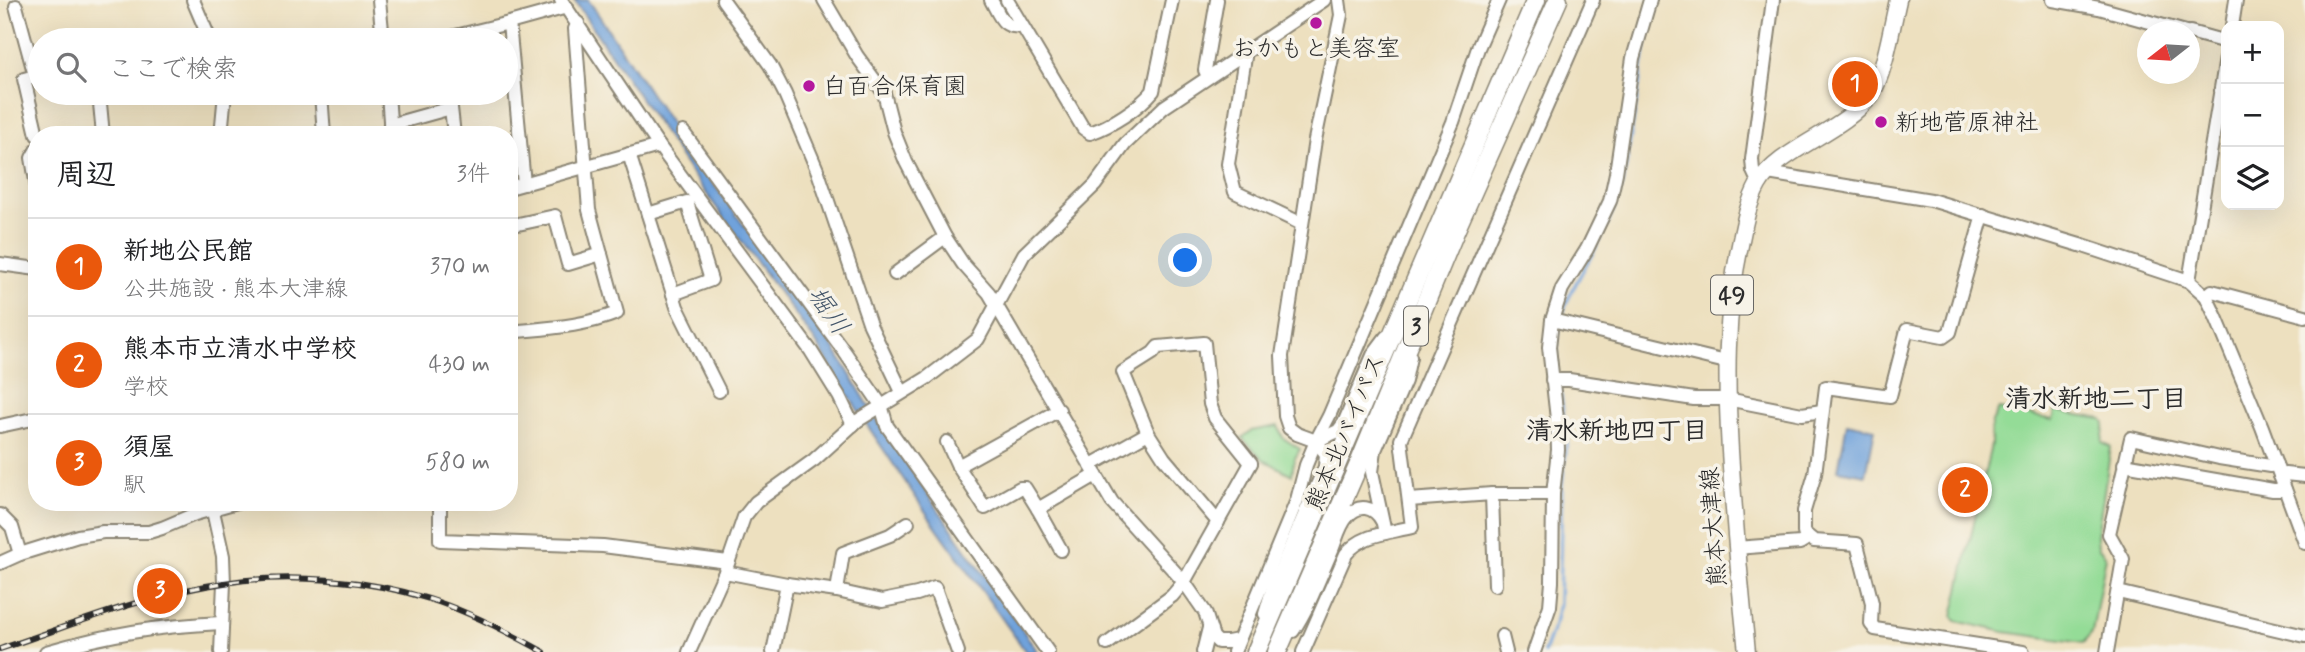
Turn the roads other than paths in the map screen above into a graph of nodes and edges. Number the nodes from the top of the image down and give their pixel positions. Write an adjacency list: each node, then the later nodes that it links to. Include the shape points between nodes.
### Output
1 (208, 0): 20 (street)
2 (379, 0): 29 (street)
3 (723, 0): 83 (street, via 785,94 818,172 870,325)
4 (824, 0): 66 (street, via 884,93 906,162)
5 (991, 0): 27 (street, via 1006,25)
6 (1007, 0): 27 (street)
7 (1172, 0): 27 (street, via 1153,91 1090,132 1083,128)
8 (1217, 0): 36 (street)
9 (1324, 0): 35 (street)
10 (1339, 0): 65 (street, via 1341,15)
11 (1499, 0): 92 (street, via 1453,122)
12 (1536, 0): 76 (highway, 熊本北バイパス / 3)
13 (1558, 0): 78 (highway, 熊本北バイパス / 3)
14 (1593, 0): 102 (street, via 1401,440)
15 (1650, 0): 77 (street, via 1633,58 1610,201 1562,289)
16 (1773, 0): 59 (street, via 1752,159 1753,171)
17 (1898, 0): 59 (main road, 熊本大津線 / 49, via 1871,94 1850,116)
18 (2053, 0): 23 (street)
19 (2236, 0): 24 (street)
20 (193, 2): 28 (street)
21 (564, 3): 25 (street); 26 (street)
22 (16, 6): 34 (street)
23 (2147, 21)
24 (2233, 21)
25 (509, 23): 30 (street); 31 (street)
26 (578, 23): 56 (street); 58 (street)
27 (1022, 26)
28 (205, 28)
29 (382, 28)
30 (489, 28)
31 (509, 28)
32 (2200, 35): 33 (street)
33 (2221, 41)
34 (28, 44)
35 (1246, 51): 36 (street); 65 (street, via 1228,164 1235,192)
36 (1208, 76): 74 (street, via 1164,107 1125,144 1095,185 1024,254)
37 (28, 78): 39 (street, via 24,79)
38 (2222, 84): 71 (street)
39 (28, 96)
40 (30, 105): 48 (street)
41 (100, 105): 49 (street)
42 (224, 105): 50 (street)
43 (322, 105): 51 (street)
44 (388, 105): 52 (street)
45 (451, 105): 47 (street)
46 (517, 105): 60 (street)
47 (451, 108): 53 (street); 54 (street)
48 (35, 126)
49 (102, 126)
50 (222, 126)
51 (323, 126)
52 (390, 126)
53 (401, 126)
54 (453, 126)
55 (683, 132): 85 (street, via 820,316)
56 (659, 146): 57 (street); 89 (street, via 811,352)
57 (629, 154): 58 (street); 62 (street)
58 (586, 166): 60 (street); 67 (street, via 589,210)
59 (1763, 178): 63 (street, via 1931,200); 80 (main road, 熊本大津線 / 49, via 1745,219 1735,267)
60 (524, 184): 61 (street)
61 (518, 186)
62 (648, 214): 72 (street); 72 (street, via 687,202 711,280)
63 (1983, 215): 71 (street); 87 (street, via 1950,332 1943,337 1908,330 1890,396 1826,387)
64 (518, 224): 67 (street, via 555,216 568,264)
65 (1302, 224): 92 (street, via 1282,384 1289,428)
66 (945, 237): 70 (street); 74 (street)
67 (601, 254): 79 (street, via 617,313 569,327)
68 (0, 264): 69 (street)
69 (28, 268)
70 (895, 274)
71 (2189, 281): 73 (street)
72 (673, 293): 82 (street)
73 (2206, 296): 75 (street, via 2212,291); 97 (street)
74 (996, 305): 83 (street, via 978,339); 86 (street)
75 (2305, 316)
76 (1399, 318): 92 (street, via 1374,353 1344,423); 131 (highway, 熊本北バイパス / 3)
77 (1557, 322): 80 (street); 81 (street, via 1549,347)
78 (1416, 325): 111 (street, via 1405,381 1372,462); 139 (highway, 熊本北バイパス / 3)
79 (518, 331)
80 (1726, 362): 84 (main road, 熊本大津線 / 49)
81 (1557, 380): 84 (street, via 1694,399); 101 (street)
82 (719, 391)
83 (902, 392): 85 (street)
84 (1727, 399): 87 (street, via 1802,415); 114 (main road, 熊本大津線 / 49)
85 (880, 406): 89 (street); 137 (street, via 887,426)
86 (1059, 410): 95 (street); 96 (street)
87 (1822, 411): 112 (street, via 1815,474 1804,511)
88 (28, 420): 90 (street)
89 (855, 423): 118 (street, via 756,502 744,517)
90 (0, 426)
91 (1148, 433): 96 (street); 108 (street); 108 (street, via 1123,372 1158,347 1204,343 1215,418 1251,463)
92 (1316, 441): 129 (street, via 1297,500); 131 (street, via 1326,453 1325,467 1273,587)
93 (947, 442): 95 (street)
94 (2124, 464): 97 (street, via 2131,439); 99 (street, via 2273,491); 123 (street, via 2109,534 2123,559)
95 (958, 466): 103 (street, via 985,508 1025,488)
96 (1093, 470): 103 (street); 119 (street, via 1112,502)
97 (2278, 470): 98 (street); 99 (street)
98 (2305, 476)
99 (2285, 489): 110 (street)
100 (1492, 494): 101 (street); 102 (street); 121 (street)
101 (1553, 494): 142 (street, via 1550,606)
102 (1409, 500): 111 (street, via 1412,527)
103 (1038, 509): 115 (street)
104 (199, 511): 116 (street, via 149,532 91,534)
105 (213, 511): 124 (street, via 223,556)
106 (440, 511): 118 (street, via 440,540 603,546)
107 (0, 515): 116 (street, via 12,527)
108 (1218, 522): 119 (street)
109 (908, 523): 122 (street, via 890,535 846,550)
110 (2302, 525): 113 (street)
111 (1384, 529): 139 (street, via 1378,513 1370,508 1347,517 1306,612); 140 (street, via 1354,544 1346,554)
112 (1808, 538): 114 (street, via 1800,543); 144 (street, via 1857,544 1875,629)
113 (2305, 543)
114 (1736, 548): 143 (main road, 熊本大津線 / 49)
115 (1061, 550)
116 (20, 554): 117 (street)
117 (0, 563)
118 (727, 567): 120 (street); 134 (street)
119 (1184, 582): 125 (street, via 1205,612); 128 (street)
120 (787, 584): 122 (street); 135 (street)
121 (1495, 585)
122 (837, 591): 136 (street, via 882,601 935,588)
123 (2118, 592): 127 (street); 145 (street)
124 (221, 623): 130 (street, via 164,626); 133 (street)
125 (1209, 628): 129 (street, via 1218,642); 138 (street)
126 (1502, 636): 141 (street)
127 (2305, 636)
128 (1107, 644)
129 (1236, 646)
130 (80, 647): 132 (street)
131 (1257, 651)
132 (46, 652)
133 (220, 652)
134 (689, 652)
135 (774, 652)
136 (958, 652)
137 (1048, 652)
138 (1203, 652)
139 (1278, 652)
140 (1303, 652)
141 (1506, 652)
142 (1534, 652)
143 (1747, 652)
144 (2023, 652)
145 (2106, 652)

